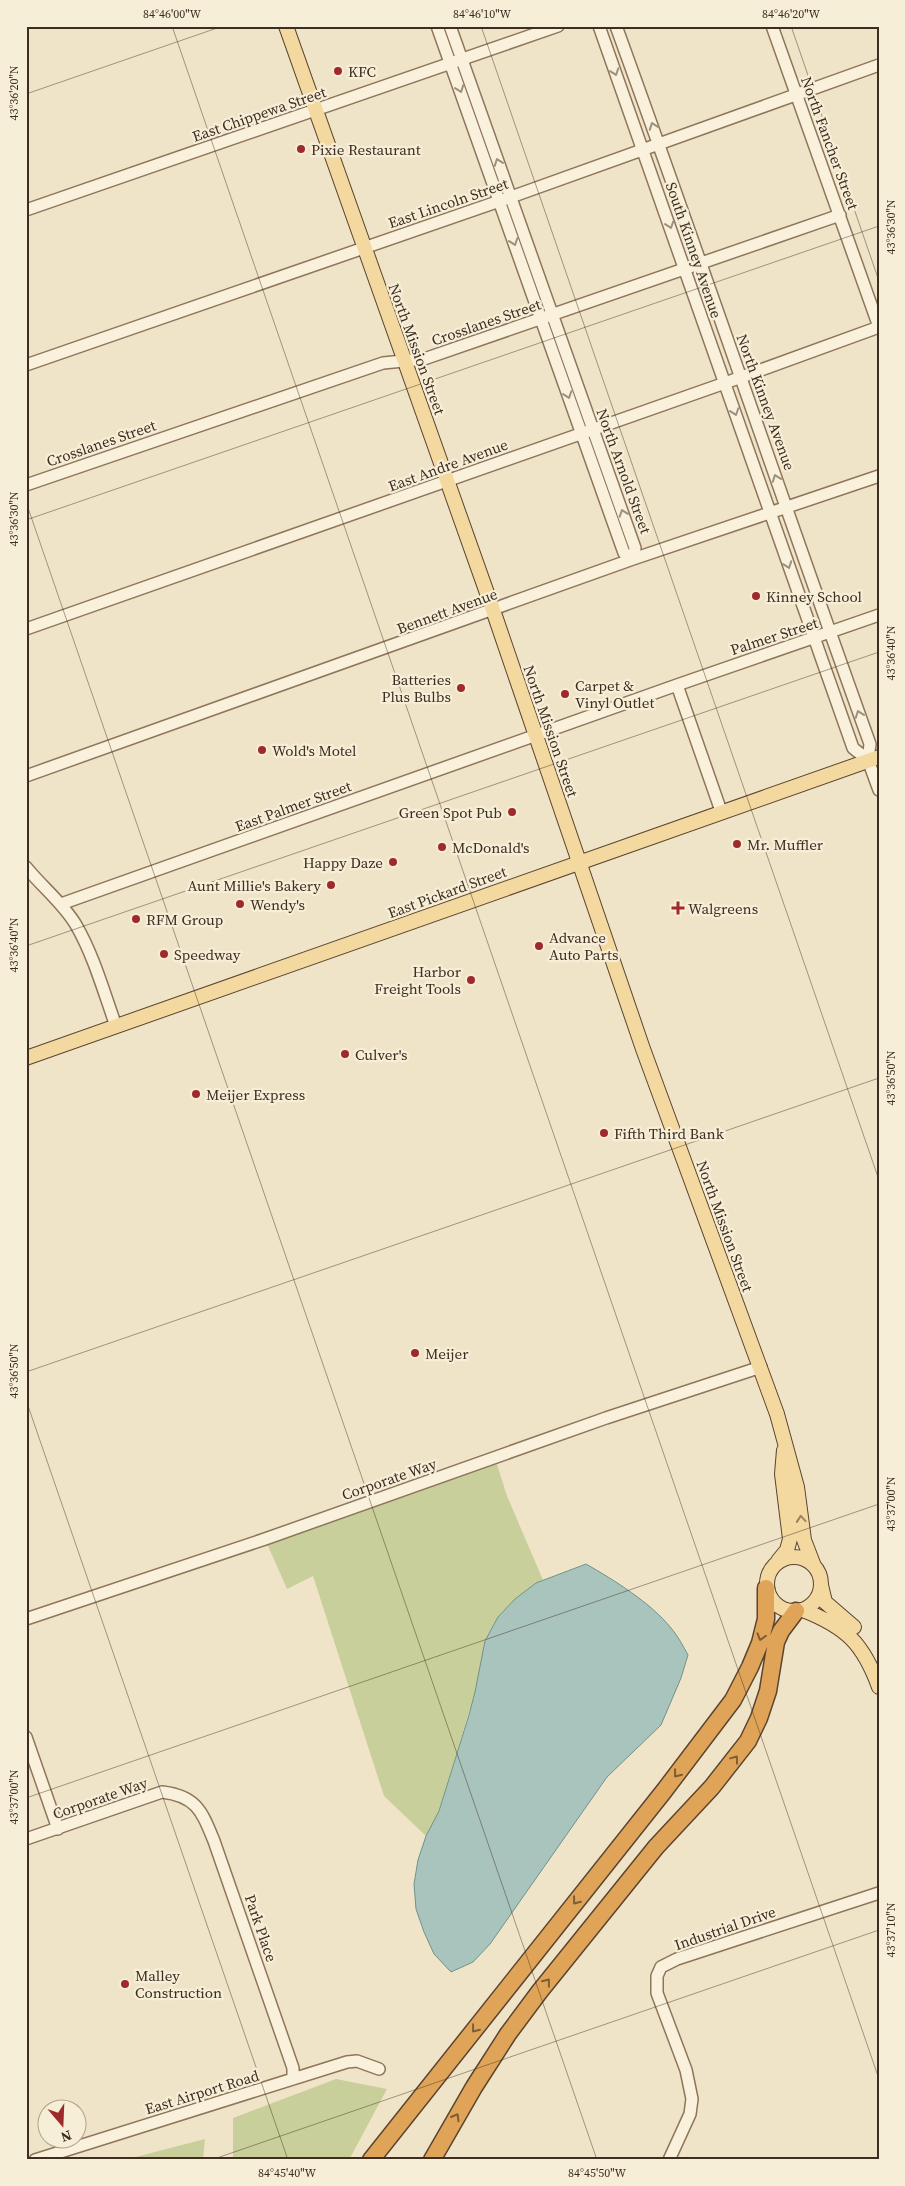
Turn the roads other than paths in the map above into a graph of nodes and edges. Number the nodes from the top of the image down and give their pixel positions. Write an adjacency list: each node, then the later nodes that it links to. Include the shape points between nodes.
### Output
1 (286, 26): 11 (main road, North Mission Street)
2 (437, 26): 8 (street, North Arnold Street)
3 (450, 26): 8 (street, North Arnold Street)
4 (558, 26): 8 (street, East Chippewa Street)
5 (599, 26): 13 (street, South Kinney Avenue, one-way to 13)
6 (616, 26): 12 (street, North Kinney Avenue, one-way to 6)
7 (772, 26): 10 (street, North Fancher Street)
8 (456, 62): 11 (street, East Chippewa Street); 14 (street, North Arnold Street)
9 (879, 65): 10 (street, East Lincoln Street)
10 (796, 96): 12 (street, East Lincoln Street); 16 (street, North Fancher Street)
11 (316, 109): 15 (street, East Chippewa Street); 17 (main road, North Mission Street)
12 (659, 144): 13 (street, East Lincoln Street); 18 (street, North Kinney Avenue)
13 (643, 150): 14 (street, East Lincoln Street); 19 (street, South Kinney Avenue, one-way to 19)
14 (506, 199): 17 (street, East Lincoln Street); 20 (street, North Arnold Street)
15 (26, 210)
16 (840, 215): 18 (street, Crosslanes Street); 21 (street, North Fancher Street)
17 (364, 248): 22 (main road, North Mission Street); 23 (street, East Lincoln Street)
18 (702, 262): 19 (street, Crosslanes Street); 24 (street, North Kinney Avenue)
19 (685, 268): 20 (street, Crosslanes Street); 25 (street, South Kinney Avenue)
20 (546, 317): 22 (street, Crosslanes Street, via 424,359); 26 (street, North Arnold Street); 27 (street, North Arnold Street, one-way to 27)
21 (879, 327): 24 (street, East Andre Avenue)
22 (404, 361): 29 (main road, North Mission Street); 30 (street, Crosslanes Street, via 383,363)
23 (26, 365)
24 (740, 378): 25 (street, East Andre Avenue); 31 (street, North Kinney Avenue, one-way to 24)
25 (725, 383): 26 (street, East Andre Avenue); 32 (street, South Kinney Avenue, one-way to 32)
26 (593, 428): 27 (street, East Andre Avenue); 33 (street, North Arnold Street, one-way to 26, via 635,548)
27 (580, 433): 29 (street, East Andre Avenue); 33 (street, North Arnold Street, via 624,553)
28 (879, 476): 31 (street, Bennett Avenue)
29 (448, 481): 34 (main road, North Mission Street); 36 (street, East Andre Avenue)
30 (26, 485)
31 (787, 507): 32 (street, Bennett Avenue); 37 (street, North Kinney Avenue)
32 (769, 514): 33 (street, Bennett Avenue); 38 (street, South Kinney Avenue, one-way to 38)
33 (633, 559): 34 (street, Bennett Avenue)
34 (493, 610): 40 (main road, North Mission Street); 42 (street, Bennett Avenue)
35 (879, 616): 37 (street, Palmer Street)
36 (26, 629)
37 (830, 634): 38 (street, Palmer Street); 41 (street, North Kinney Avenue, one-way to 37)
38 (814, 638): 39 (street, Palmer Street); 41 (street, South Kinney Avenue, via 854,748)
39 (677, 685): 40 (street, Palmer Street); 44 (street)
40 (535, 736): 45 (main road, North Mission Street); 47 (street, East Palmer Street)
41 (874, 758): 43 (street, North Kinney Avenue); 44 (main road, East Pickard Street)
42 (26, 776)
43 (879, 790)
44 (721, 812): 45 (main road, East Pickard Street)
45 (578, 862): 48 (main road, East Pickard Street); 50 (main road, North Mission Street, via 643,1049)
46 (26, 867): 47 (street)
47 (61, 904): 48 (street, via 86,944)
48 (116, 1026): 49 (main road, East Pickard Street)
49 (26, 1058)
50 (761, 1367): 51 (main road, North Mission Street); 57 (street, Corporate Way)
51 (785, 1446): 52 (main road, North Mission Street, via 782,1474 790,1539 787,1550); 53 (main road, North Mission Street, one-way to 51, via 804,1540 798,1487)
52 (777, 1562): 53 (main road, via 797,1556); 55 (main road, North Mission Street, via 768,1574)
53 (814, 1566): 54 (main road, North Mission Street, via 820,1574)
54 (821, 1584): 56 (main road, via 817,1599); 58 (main road, North Mission Street, via 825,1602 853,1626 866,1643)
55 (766, 1588): 56 (main road, North Mission Street, via 777,1605 786,1610); 68 (highway, one-way to 68, via 766,1619 760,1643 733,1700)
56 (799, 1610): 58 (main road, North Mission Street, via 832,1622 845,1631); 69 (highway, one-way to 56, via 474,2087 540,1991 656,1847 712,1787 748,1741 768,1691 776,1642)
57 (26, 1619)
58 (873, 1671): 59 (main road, North Mission Street)
59 (879, 1687)
60 (26, 1737): 62 (street)
61 (184, 1796): 62 (street, Corporate Way, via 162,1792); 66 (street, Park Place, via 196,1804 214,1842 293,2068)
62 (58, 1829): 63 (street, Corporate Way)
63 (26, 1839)
64 (879, 1893): 70 (street, Industrial Drive, via 661,1967 657,1976 657,1993 686,2070 692,2099 690,2114)
65 (379, 2069): 66 (street, East Airport Road, via 357,2061 347,2062)
66 (293, 2079): 67 (street, East Airport Road)
67 (35, 2160)
68 (371, 2160)
69 (432, 2160)
70 (668, 2160)

